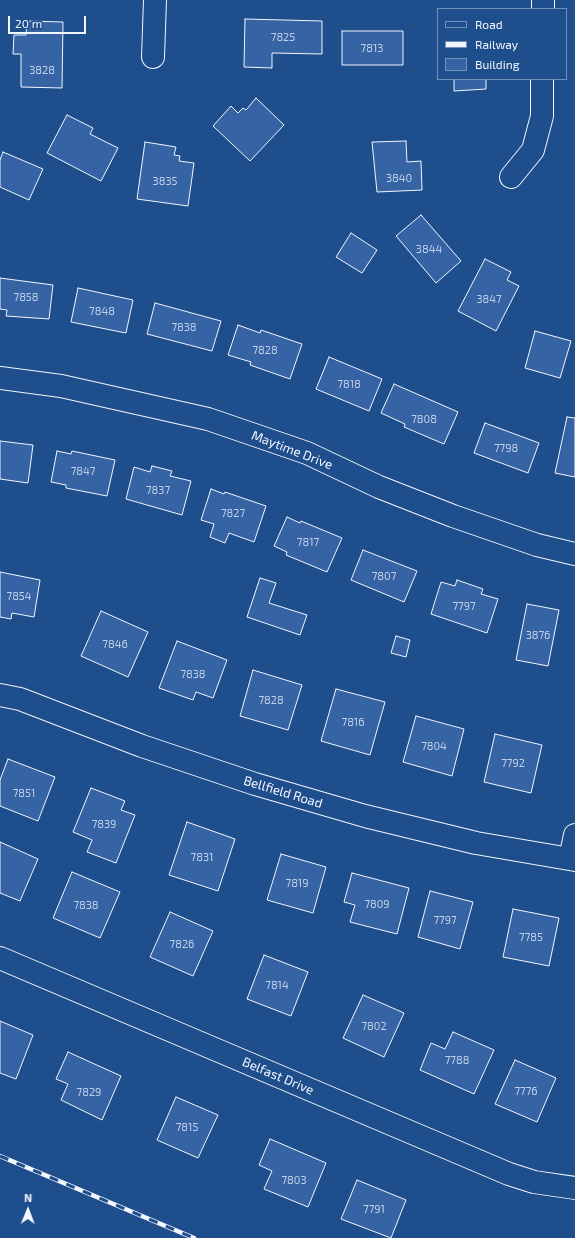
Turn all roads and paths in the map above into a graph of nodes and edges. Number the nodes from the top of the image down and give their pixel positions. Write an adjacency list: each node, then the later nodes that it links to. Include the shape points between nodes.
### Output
1 (155, 0): 2 (street)
2 (153, 57)
3 (542, 80): 4 (street, via 542,116 533,150)
4 (512, 177)
5 (0, 378): 6 (street, Maytime Drive, via 61,386 208,419 307,453 453,516 537,545)
6 (575, 554)
7 (0, 695): 9 (street, Bellfield Road, via 20,699 142,746 255,784 365,816 476,843)
8 (575, 835): 9 (street)
9 (572, 859)
10 (0, 958): 11 (street, Belfast Drive, via 509,1174)
11 (567, 1188)

